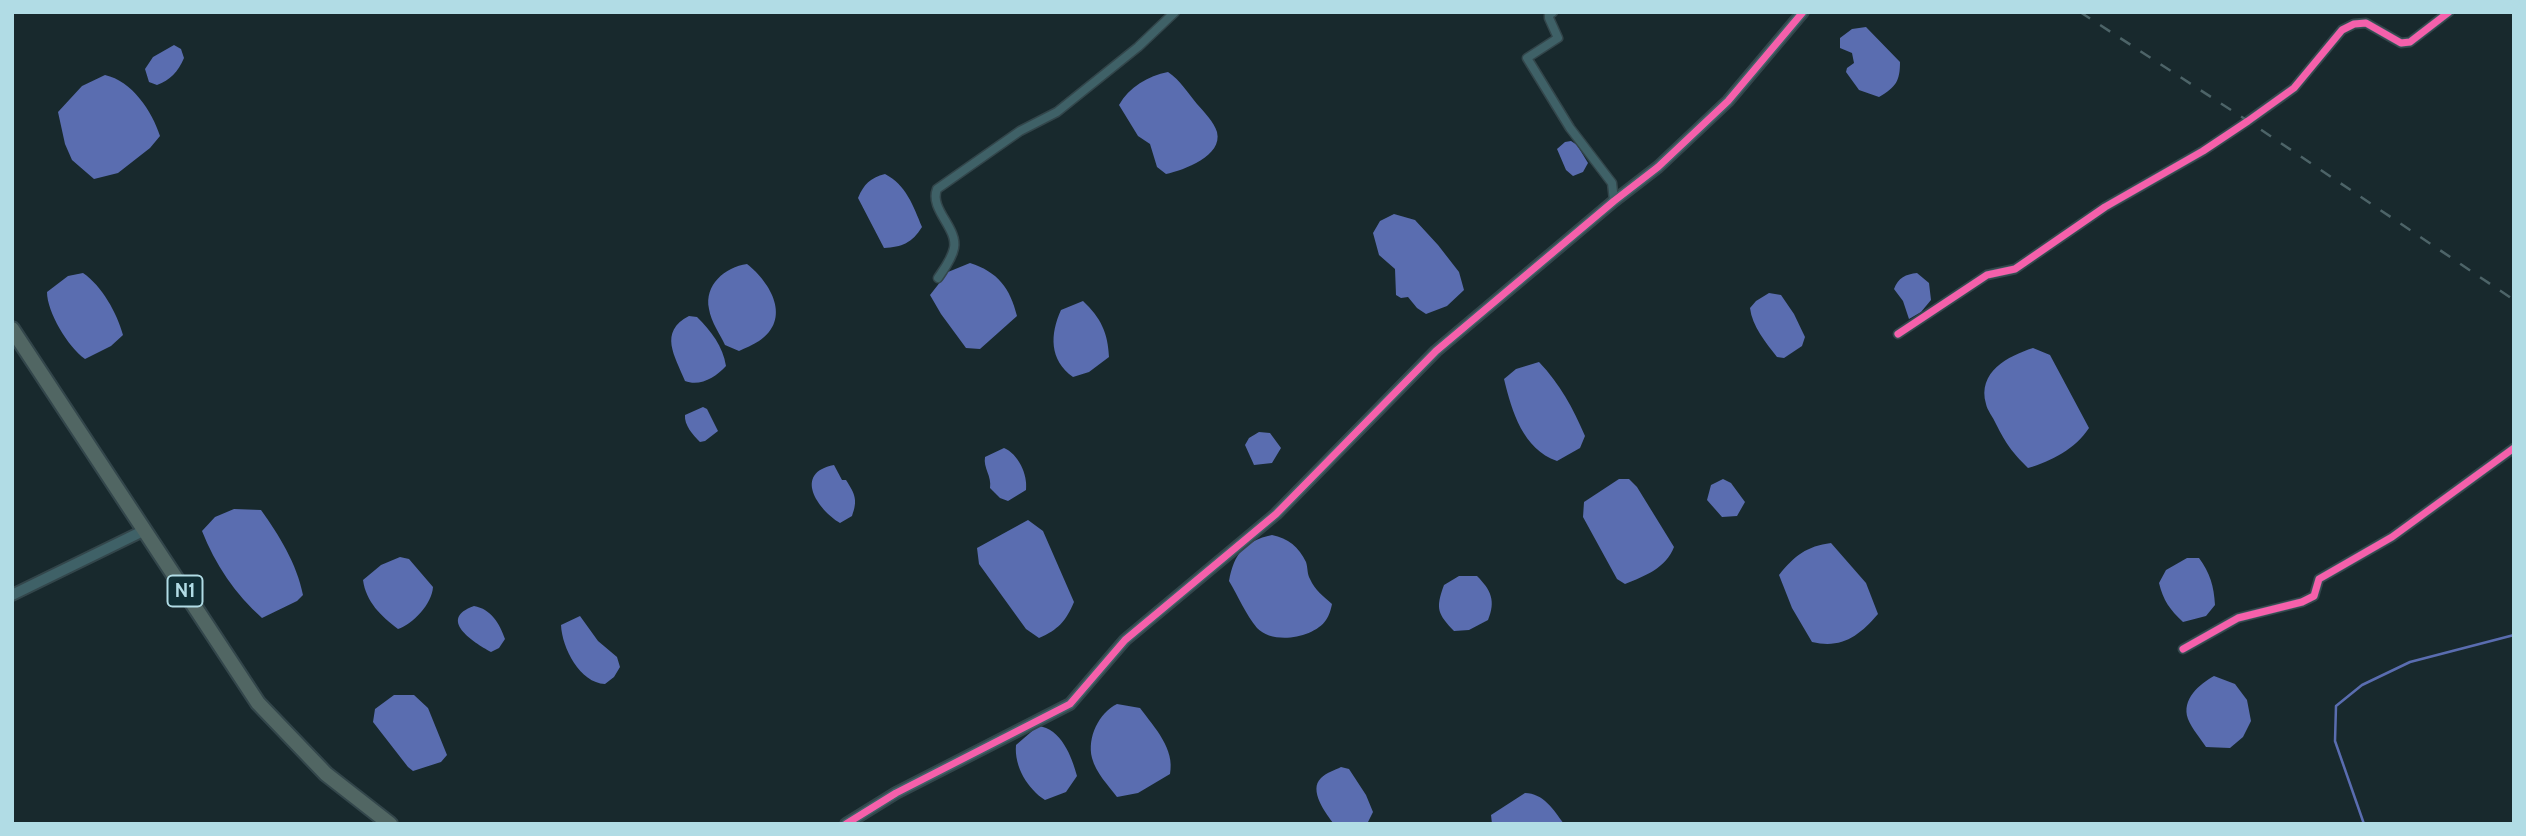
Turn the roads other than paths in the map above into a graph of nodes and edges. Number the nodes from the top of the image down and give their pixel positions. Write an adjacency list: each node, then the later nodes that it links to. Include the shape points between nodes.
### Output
1 (1175, 12): 6 (street, via 1057,112 1020,131 937,189 935,200 954,242 950,260)
2 (1553, 12): 5 (street, via 1549,18 1558,37 1527,58 1570,128 1612,183)
3 (1803, 12): 5 (street, via 1728,101)
4 (2449, 12): 8 (street, via 2410,42 2401,43 2366,23 2342,30 2294,88 2248,121 2105,207 2015,269 1987,275)
5 (1614, 201): 14 (street, via 1436,351 1276,514 1125,640 1070,704)
6 (938, 278)
7 (12, 329): 10 (highway, N1)
8 (1898, 334)
9 (2514, 448): 12 (street, via 2392,537 2319,579 2314,596 2238,618)
10 (145, 530): 11 (street); 13 (highway, N1, via 258,703 326,774)
11 (12, 595)
12 (2183, 649)
13 (390, 824)
14 (846, 824)

